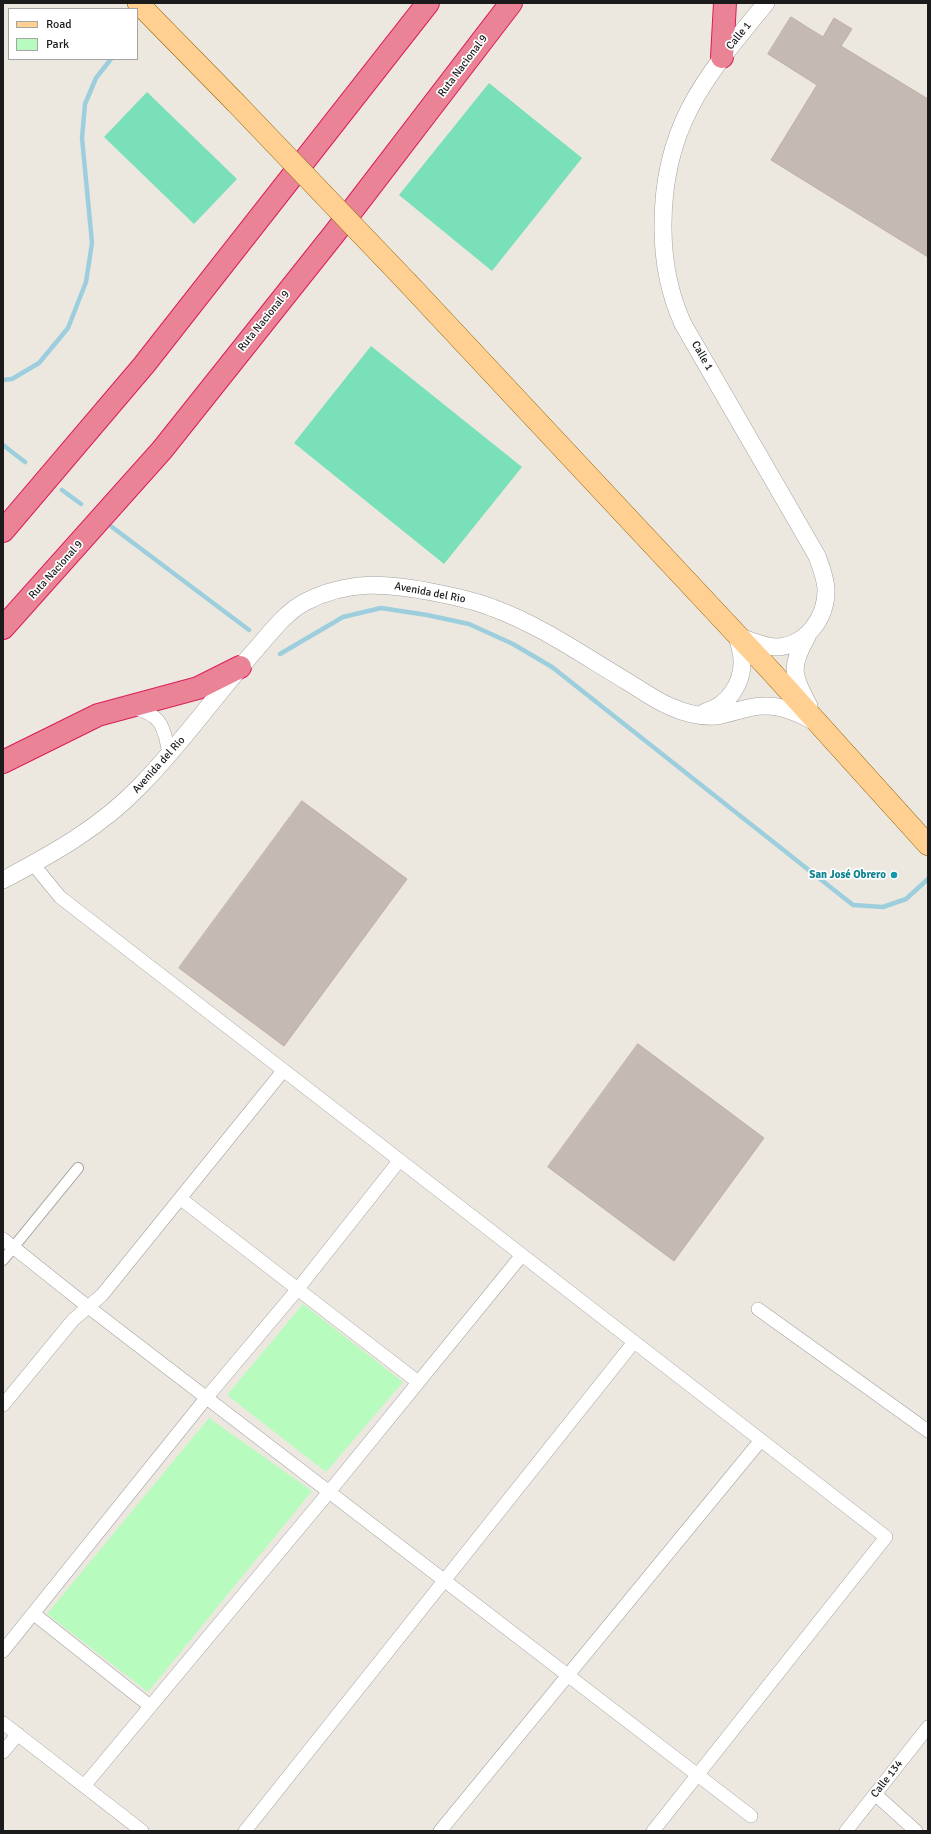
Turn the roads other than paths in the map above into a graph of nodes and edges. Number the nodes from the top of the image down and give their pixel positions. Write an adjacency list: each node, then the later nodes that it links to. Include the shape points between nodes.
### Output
1 (138, 3): 9 (main road, bridge, via 409,284)
2 (428, 3): 7 (highway, via 144,365)
3 (510, 3): 8 (highway, Ruta Nacional 9, via 334,234 162,450)
4 (725, 3): 6 (highway)
5 (766, 3): 6 (street, Calle 1)
6 (722, 56): 10 (street, Calle 1, via 696,95 671,154 665,185 663,251 668,281 683,324 817,556 824,573 825,602 815,626)
7 (3, 531)
8 (3, 628)
9 (737, 636): 10 (street, via 774,647 788,646); 13 (street, via 742,659 738,685 721,704 709,711); 14 (main road)
10 (807, 637): 14 (street, Calle 1, via 796,656 794,672 798,686)
11 (240, 667): 12 (highway, via 198,688); 13 (street, Avenida del Rio, via 278,624 303,603 335,589 366,584 400,585 464,598 518,618 667,706); 15 (street, Avenida del Rio)
12 (126, 708): 15 (street, via 144,710 158,719 166,736); 16 (highway, via 98,715)
13 (691, 715): 14 (street, Avenida del Rio, via 716,716 752,707 780,707)
14 (818, 724): 17 (main road)
15 (169, 755): 18 (street, Avenida del Rio, via 118,808 92,829)
16 (3, 762)
17 (928, 845)
18 (33, 864): 19 (street, Avenida del Rio); 20 (street, via 60,897)
19 (3, 880)
20 (283, 1071): 21 (street); 23 (street)
21 (399, 1161): 26 (street); 28 (street)
22 (78, 1168): 25 (street)
23 (181, 1199): 28 (street); 29 (street, via 102,1295)
24 (3, 1239): 25 (street)
25 (14, 1247): 27 (street); 29 (street)
26 (522, 1255): 31 (street); 32 (street)
27 (3, 1260)
28 (297, 1290): 32 (street); 33 (street)
29 (87, 1306): 33 (street); 34 (street, via 72,1320)
30 (758, 1309): 35 (street)
31 (634, 1342): 36 (street); 38 (street)
32 (418, 1382): 37 (street)
33 (206, 1397): 37 (street); 39 (street)
34 (3, 1405)
35 (928, 1431)
36 (761, 1440): 41 (street); 47 (street, via 886,1537)
37 (329, 1492): 38 (street); 42 (street)
38 (445, 1581): 41 (street); 52 (street)
39 (34, 1614): 40 (street); 42 (street)
40 (3, 1651)
41 (568, 1675): 47 (street); 53 (street)
42 (150, 1706): 48 (street)
43 (3, 1723): 45 (street)
44 (928, 1727): 49 (street, Calle 134)
45 (18, 1734): 46 (street); 48 (street)
46 (3, 1752)
47 (698, 1775): 50 (street); 54 (street)
48 (84, 1786): 51 (street)
49 (875, 1794): 55 (street, Calle 134); 56 (street)
50 (751, 1816)
51 (142, 1831)
52 (245, 1831)
53 (440, 1831)
54 (652, 1831)
55 (846, 1831)
56 (916, 1831)

